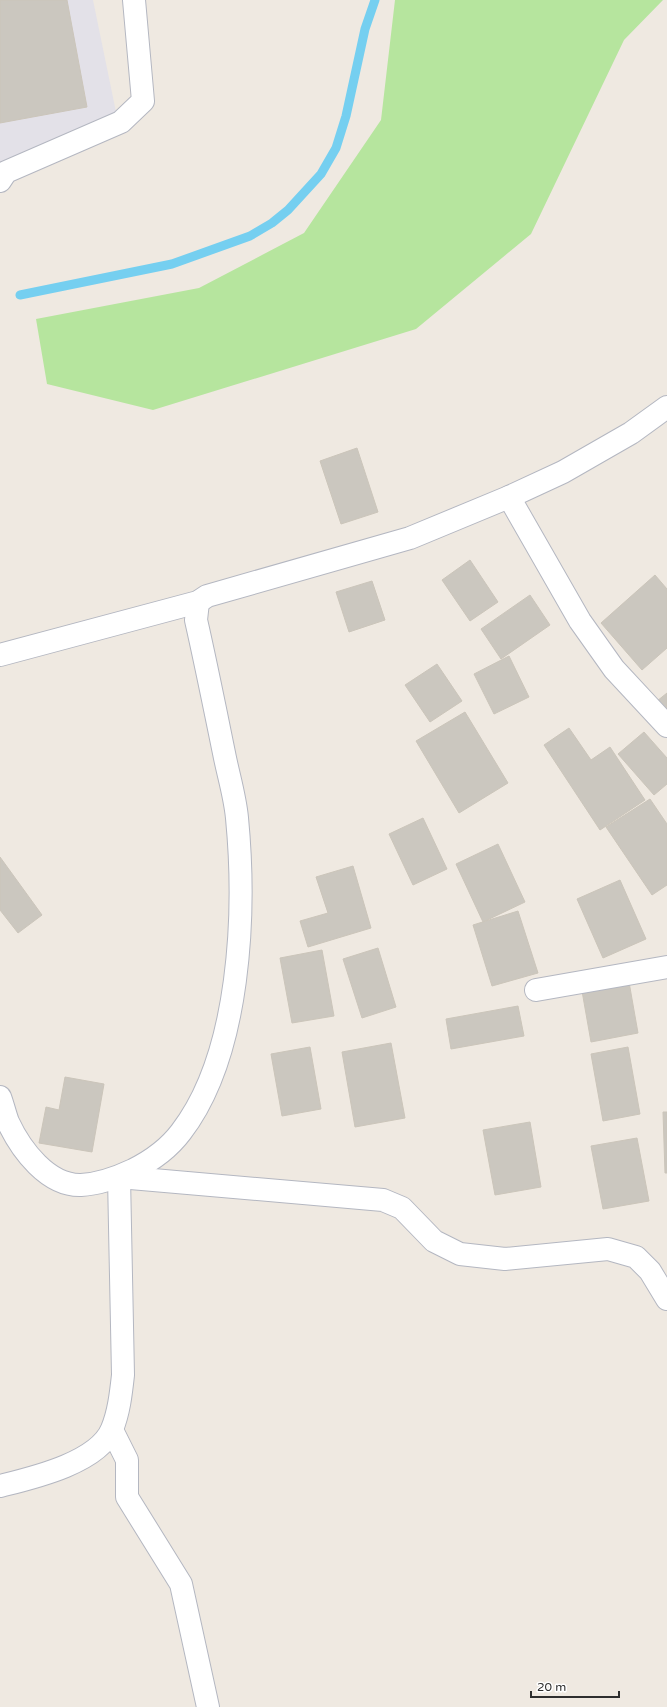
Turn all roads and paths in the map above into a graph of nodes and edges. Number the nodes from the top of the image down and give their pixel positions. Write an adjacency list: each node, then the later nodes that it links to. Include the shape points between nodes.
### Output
1 (134, 0): 2 (street, via 143,101 121,122 6,172)
2 (0, 181)
3 (667, 407): 4 (street, via 631,433 563,472)
4 (509, 498): 5 (street, via 410,538 207,596); 7 (street, via 580,621 614,669)
5 (198, 602): 6 (street); 11 (street, via 196,620 237,816 241,913 234,991 215,1071 200,1102 181,1132 164,1150)
6 (0, 655)
7 (667, 726)
8 (667, 967): 9 (street)
9 (536, 990)
10 (0, 1097): 11 (street, via 8,1122 22,1145 36,1164 54,1177 76,1185 97,1184)
11 (119, 1177): 12 (street, via 383,1200 402,1208 434,1241 460,1254 505,1259 608,1249 636,1257 650,1271); 13 (street, via 123,1375)
12 (667, 1299)
13 (112, 1430): 14 (street, via 95,1450 73,1463 38,1477); 15 (street, via 127,1460 127,1497 181,1584)
14 (0, 1486)
15 (208, 1707)

